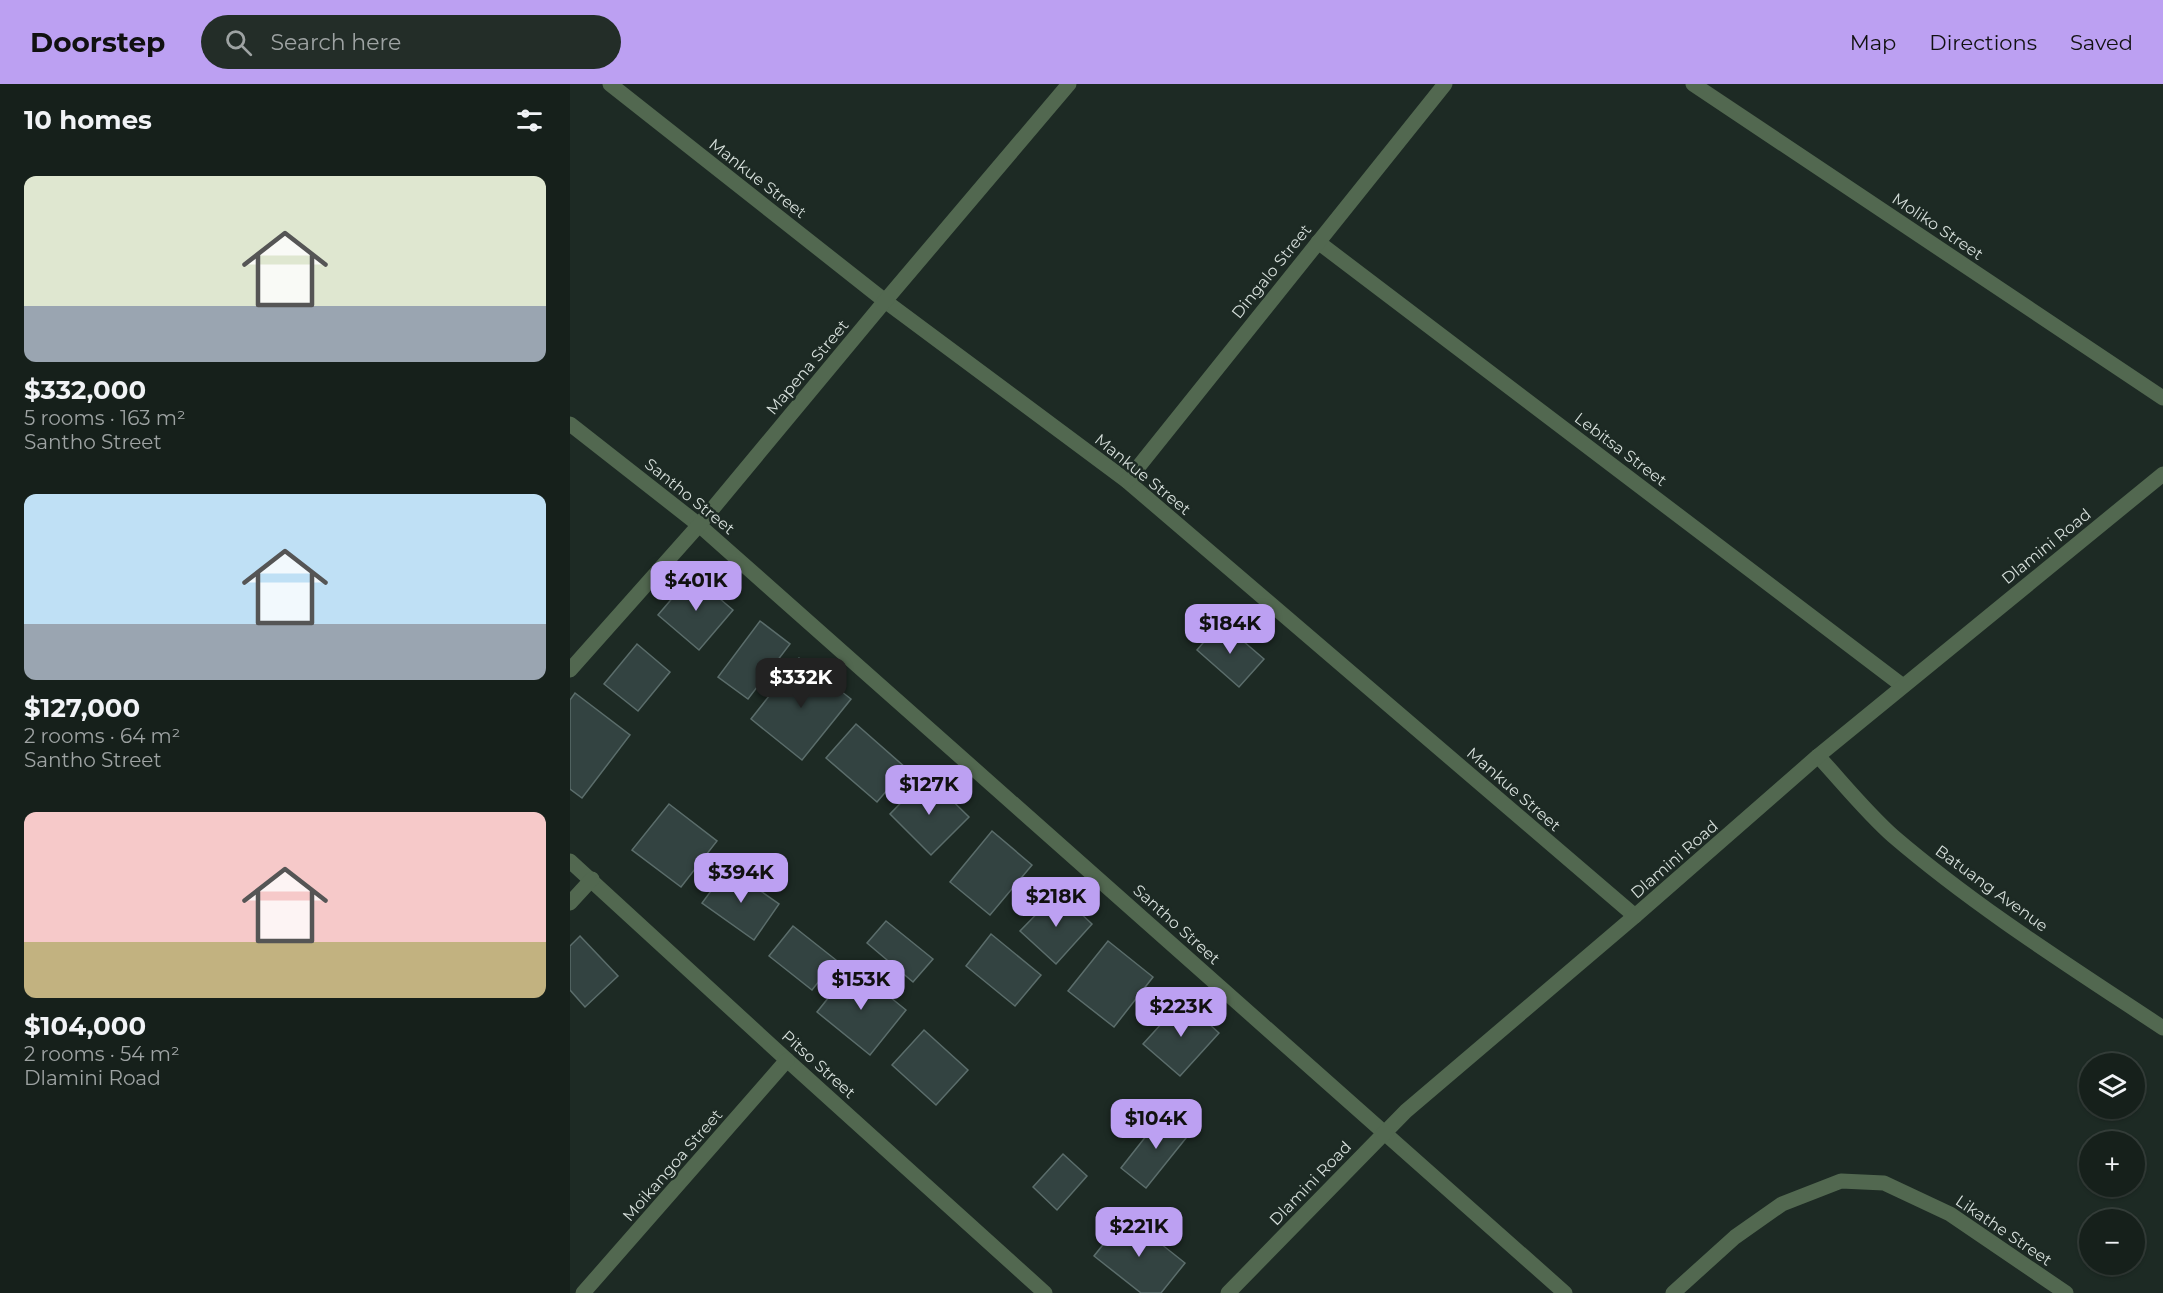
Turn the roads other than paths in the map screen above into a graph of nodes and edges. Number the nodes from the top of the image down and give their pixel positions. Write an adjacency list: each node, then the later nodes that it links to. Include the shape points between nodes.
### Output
1 (610, 84): 6 (street, Mankue Street)
2 (1069, 84): 6 (street, Mapena Street)
3 (1445, 84): 5 (street, Dingalo Street)
4 (1693, 84): 7 (street, Moliko Street)
5 (1318, 242): 10 (street, Dingalo Street); 13 (street, Lebitsa Street)
6 (885, 301): 10 (street, Mankue Street); 11 (street, Mapena Street)
7 (2163, 398)
8 (570, 424): 11 (street, Santho Street)
9 (2163, 474): 13 (street, Dlamini Road)
10 (1126, 481): 18 (street, Mankue Street)
11 (699, 525): 12 (street, Mapena Street); 21 (street, Santho Street)
12 (570, 670)
13 (1903, 686): 14 (street, Dlamini Road)
14 (1818, 756): 18 (street, Dlamini Road); 19 (street, Batuang Avenue, via 1890,834 1947,880)
15 (570, 861): 16 (street, Pitso Street)
16 (592, 879): 17 (street); 20 (street, Pitso Street)
17 (570, 903)
18 (1635, 916): 21 (street, Dlamini Road)
19 (2163, 1028)
20 (787, 1060): 22 (street, Moikangoa Street); 23 (street, Pitso Street)
21 (1384, 1132): 24 (street, Dlamini Road); 25 (street, Santho Street)
22 (583, 1293)
23 (1044, 1293)
24 (1228, 1293)
25 (1565, 1293)
26 (1673, 1293): 27 (street, Likathe Street, via 1735,1237 1782,1204 1841,1181 1884,1183 1950,1214)
27 (2066, 1293)

